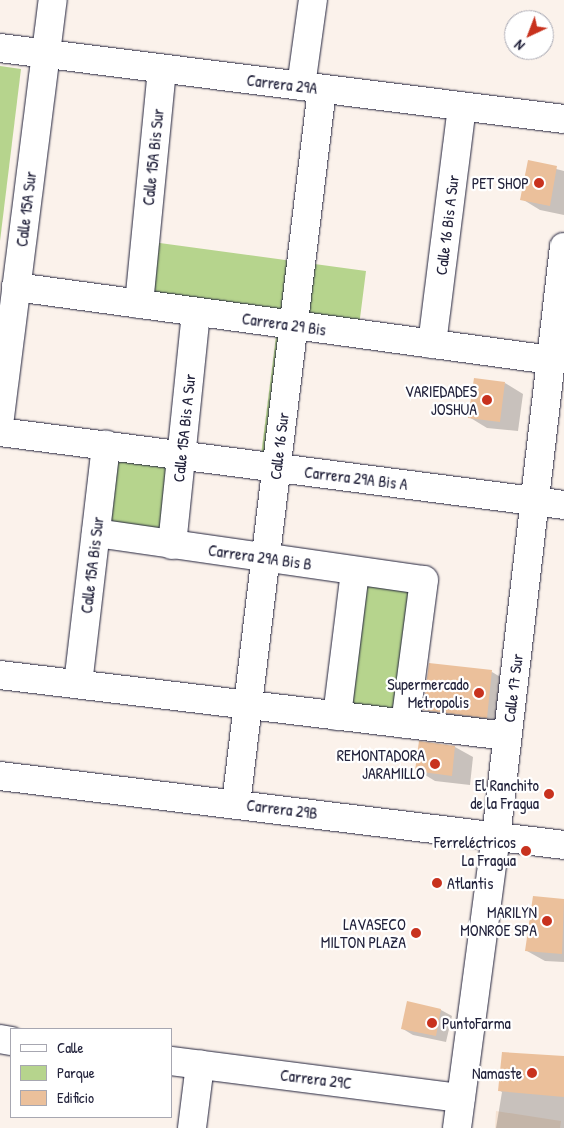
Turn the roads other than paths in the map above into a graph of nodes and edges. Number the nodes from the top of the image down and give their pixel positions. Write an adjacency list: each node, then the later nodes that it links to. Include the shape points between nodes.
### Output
1 (53, 0): 4 (street, Calle 15A Sur)
2 (313, 0): 6 (street, Calle 16 Sur)
3 (0, 48): 4 (street, Carrera 29A)
4 (46, 54): 5 (street, Carrera 29A); 10 (street, Calle 15A Sur)
5 (162, 68): 6 (street, Carrera 29A); 11 (street, Calle 15A Bis Sur)
6 (311, 87): 7 (street, Carrera 29A); 13 (street, Calle 16 Sur)
7 (462, 106): 8 (street, Carrera 29A); 14 (street, Calle 16 Bis A Sur)
8 (564, 119)
9 (564, 247): 15 (street, Calle 17 Sur)
10 (16, 287): 11 (street, Carrera 29 Bis); 16 (street, Calle 15A Sur)
11 (139, 304): 12 (street, Carrera 29 Bis)
12 (196, 312): 13 (street, Carrera 29 Bis); 19 (street, Calle 15A Bis A Sur)
13 (294, 325): 14 (street, Carrera 29 Bis); 20 (street, Calle 16 Sur)
14 (432, 344): 15 (street, Carrera 29 Bis)
15 (551, 360): 21 (street, Calle 17 Sur)
16 (0, 417)
17 (0, 432): 18 (street, Carrera 29A Bis A)
18 (106, 445): 19 (street, Carrera 29A Bis A); 23 (street, Calle 15A Bis Sur)
19 (181, 455): 20 (street, Carrera 29A Bis A); 24 (street, Calle 15A Bis A Sur)
20 (276, 467): 21 (street, Carrera 29A Bis A); 25 (street, Calle 16 Sur)
21 (535, 501): 22 (street, Carrera 29A Bis A); 32 (street, Calle 17 Sur)
22 (564, 505)
23 (96, 534): 24 (street, Carrera 29A Bis B); 28 (street, Calle 15A Bis Sur)
24 (172, 545): 25 (street, Carrera 29A Bis B)
25 (266, 558): 26 (street, Carrera 29A Bis B); 29 (street, Calle 16 Sur)
26 (355, 571): 30 (street); 31 (street, Carrera 29A Bis B, via 424,580)
27 (0, 675): 28 (street)
28 (78, 684): 29 (street)
29 (248, 705): 30 (street); 34 (street, Calle 16 Sur)
30 (337, 716): 31 (street)
31 (405, 724): 32 (street)
32 (507, 736): 35 (street, Calle 17 Sur)
33 (0, 776): 34 (street, Carrera 29B)
34 (236, 804): 35 (street, Carrera 29B)
35 (496, 837): 36 (street, Carrera 29B); 39 (street, Calle 17 Sur)
36 (564, 845)
37 (172, 1061): 38 (street, Carrera 29C)
38 (200, 1065): 39 (street, Carrera 29C); 40 (street)
39 (461, 1098): 41 (street, Calle 17 Sur)
40 (192, 1128)
41 (457, 1128)

